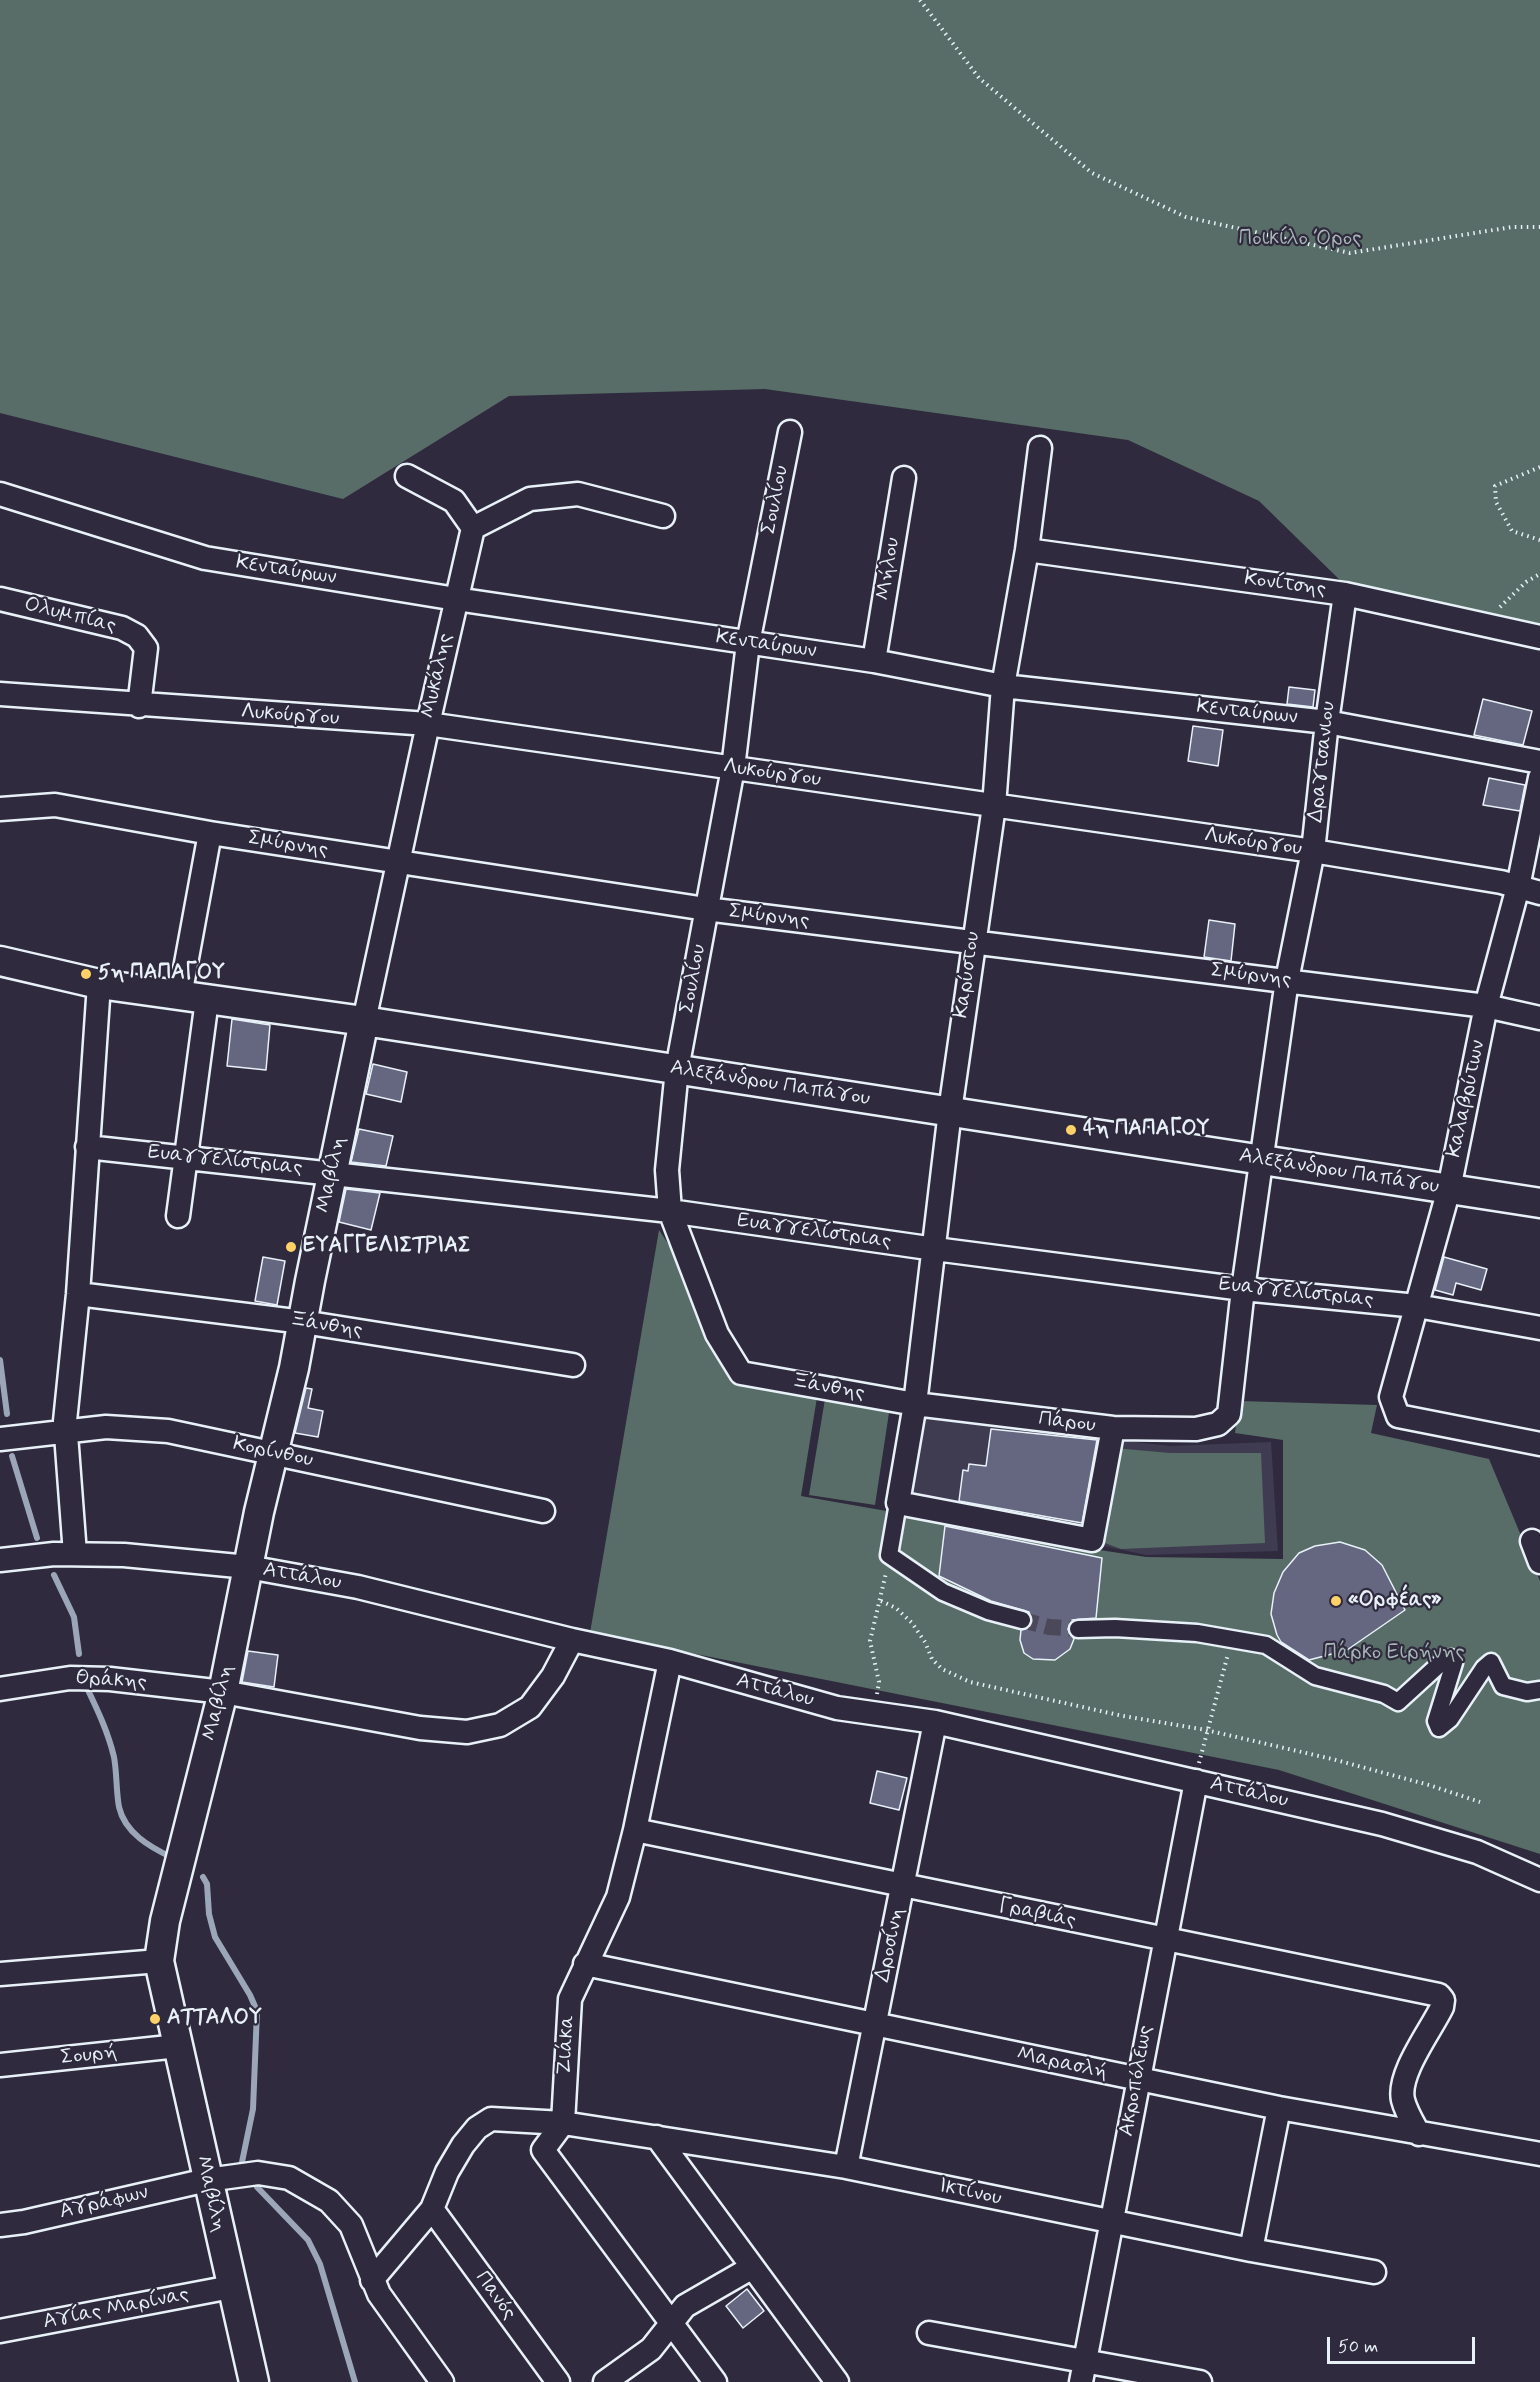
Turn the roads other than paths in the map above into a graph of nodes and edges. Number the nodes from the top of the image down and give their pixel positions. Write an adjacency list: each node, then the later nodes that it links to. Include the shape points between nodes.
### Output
1 (790, 432): 13 (street, Σουλίου)
2 (1040, 448): 8 (street, Καρύστου)
3 (407, 476): 7 (street, via 454,501)
4 (904, 478): 14 (street, Μήλου)
5 (0, 494): 11 (street, Κενταύρων, via 205,558)
6 (663, 516): 7 (street, via 578,494 530,499)
7 (473, 528): 11 (street, Μυκάλης)
8 (1027, 550): 9 (street, Κονίτσης); 15 (street, Καρύστου)
9 (1345, 594): 12 (street, Κονίτσης); 18 (street, Δραγτσανιου)
10 (0, 599): 17 (street, Ολυμπίας, via 122,628 137,636 146,648)
11 (456, 599): 13 (street, Κενταύρων); 19 (street, Μυκάλης)
12 (1540, 637)
13 (748, 643): 14 (street, Κενταύρων); 21 (street, Σουλίου)
14 (874, 661): 15 (street, Κενταύρων)
15 (1003, 686): 18 (street, Κενταύρων); 23 (street, Καρύστου)
16 (0, 694): 17 (street, Λυκούργου)
17 (139, 706): 19 (street, Λυκούργου)
18 (1327, 722): 20 (street, Κενταύρων); 26 (street, Δραγτσανιου)
19 (428, 724): 21 (street, Λυκούργου); 27 (street, Μυκάλης)
20 (1540, 762)
21 (734, 768): 23 (street, Λυκούργου); 30 (street, Σουλίου)
22 (1540, 778): 28 (street, Καλαβρύτων)
23 (994, 806): 26 (street, Λυκούργου); 31 (street, Καρύστου)
24 (0, 809): 25 (street, Σμύρνης, via 54,805)
25 (210, 833): 27 (street, Σμύρνης); 35 (street)
26 (1313, 852): 28 (street, Λυκούργου); 33 (street, Δραγτσανιου)
27 (398, 863): 30 (street, Σμύρνης); 38 (street, Μυκάλης)
28 (1518, 887): 29 (street, Λυκούργου); 36 (street, Καλαβρύτων)
29 (1540, 893)
30 (706, 909): 31 (street, Σμύρνης); 39 (street, Σουλίου)
31 (973, 942): 33 (street, Σμύρνης); 40 (street, Καρύστου)
32 (0, 961): 34 (street, Αλεξάνδρου Παπάγου)
33 (1287, 980): 36 (street, Σμύρνης); 43 (street, Δραγτσανιου)
34 (99, 984): 35 (street, Αλεξάνδρου Παπάγου); 41 (street)
35 (193, 998): 38 (street, Αλεξάνδρου Παπάγου); 42 (street)
36 (1486, 1006): 37 (street, Σμύρνης); 45 (street, Καλαβρύτων)
37 (1540, 1018)
38 (364, 1021): 39 (street, Αλεξάνδρου Παπάγου); 44 (street, Μαβίλη)
39 (677, 1069): 40 (street, Αλεξάνδρου Παπάγου); 47 (street, Σουλίου, via 667,1170)
40 (950, 1111): 43 (street, Αλεξάνδρου Παπάγου); 49 (street, Καρύστου)
41 (87, 1147): 42 (street, Ευαγγελίστριας); 51 (street)
42 (186, 1157): 44 (street, Ευαγγελίστριας); 48 (street)
43 (1263, 1160): 45 (street, Αλεξάνδρου Παπάγου); 50 (street, Δραγτσανιου)
44 (333, 1173): 47 (street, Ευαγγελίστριας); 53 (street, Μαβίλη)
45 (1449, 1189): 46 (street, Αλεξάνδρου Παπάγου); 52 (street, Καλαβρύτων)
46 (1540, 1203)
47 (670, 1211): 49 (street, Ευαγγελίστριας); 56 (street, Σουλίου, via 717,1334)
48 (178, 1216)
49 (935, 1249): 50 (street, Ευαγγελίστριας); 57 (street, Καρύστου)
50 (1243, 1289): 52 (street, Ευαγγελίστριας); 58 (street, Δραγτσανιου, via 1231,1404 1229,1414)
51 (78, 1294): 53 (street, Ξάνθης); 60 (street)
52 (1417, 1306): 54 (street, Ευαγγελίστριας); 62 (street, Καλαβρύτων, via 1391,1397 1398,1416)
53 (303, 1322): 55 (street, Ξάνθης); 63 (street, Μαβίλη)
54 (1540, 1328)
55 (573, 1365)
56 (741, 1373): 57 (street, Ξάνθης)
57 (915, 1404): 59 (street, Πάρου); 64 (street, Καρύστου)
58 (1218, 1424): 59 (street, Πάρου, via 1196,1430)
59 (1113, 1428): 64 (street, via 1092,1540)
60 (65, 1431): 61 (street, Κορίνθου); 63 (street, Κορίνθου, via 142,1428); 67 (street)
61 (0, 1439)
62 (1540, 1444)
63 (272, 1453): 65 (street, Κορίνθου); 70 (street, Μαβίλη)
64 (898, 1503): 71 (street, via 890,1555 943,1592)
65 (543, 1510)
66 (1536, 1542): 69 (street)
67 (75, 1554): 68 (street, Αττάλου); 70 (street, Αττάλου)
68 (0, 1560)
69 (1540, 1562)
70 (248, 1567): 73 (street, Αττάλου, via 358,1587); 77 (street, Μαβίλη)
71 (1022, 1620)
72 (1078, 1629): 76 (street, via 1197,1633 1266,1645 1316,1676 1384,1694 1398,1702 1451,1658 1454,1663 1436,1721 1439,1728 1450,1719 1491,1662 1503,1686 1527,1692)
73 (572, 1640): 74 (street, Αττάλου); 77 (street, Θράκης, via 553,1676 530,1707 511,1720 483,1730 420,1728)
74 (670, 1661): 78 (street, Αττάλου, via 796,1697 873,1714); 80 (street, Ζιάκα)
75 (0, 1689): 77 (street, Θράκης, via 70,1678)
76 (1540, 1690)
77 (223, 1692): 84 (street, Μαβίλη, via 165,1921)
78 (935, 1722): 79 (street, Αττάλου); 82 (street, Δροσίνη)
79 (1196, 1781): 81 (street, Αττάλου, via 1382,1824 1477,1852); 83 (street, Ακροπόλεως)
80 (635, 1830): 82 (street, Γραβιάς); 85 (street, Ζιάκα, via 618,1897)
81 (1540, 1880)
82 (903, 1886): 83 (street, Γραβιάς); 87 (street, Δροσίνη)
83 (1163, 1940): 90 (street, Ακροπόλεως); 93 (street, Γραβιάς, via 1439,1995 1442,2007 1408,2070 1403,2090)
84 (159, 1960): 86 (street); 88 (street, Μαβίλη)
85 (585, 1964): 87 (street, Μαρασλή); 92 (street, Ζιάκα, via 570,1999)
86 (0, 1974)
87 (874, 2025): 90 (street, Μαρασλή); 96 (street, Δροσίνη)
88 (178, 2046): 89 (street, Σουρή); 97 (street, Μαβίλη)
89 (0, 2065)
90 (1137, 2079): 91 (street, Μαρασλή); 99 (street, Ακροπόλεως)
91 (1279, 2108): 93 (street, Μαρασλή); 101 (street)
92 (563, 2123): 94 (street, Ικτίνου); 98 (street, Ικτίνου, via 492,2119 477,2128 447,2172); 106 (street, via 543,2150)
93 (1419, 2134): 95 (street, Μαρασλή)
94 (657, 2137): 96 (street, Ικτίνου); 102 (street)
95 (1540, 2154)
96 (846, 2167): 99 (street, Ικτίνου)
97 (207, 2180): 100 (street, Αγράφων); 104 (street, Αγράφων, via 258,2173 289,2178 305,2186 329,2202 351,2225); 105 (street, Μαβίλη)
98 (432, 2209): 104 (street, Ικτίνου); 112 (street, Πανός)
99 (1113, 2222): 101 (street, Ικτίνου); 109 (street, Ακροπόλεως)
100 (0, 2225)
101 (1251, 2250): 103 (street, Ικτίνου)
102 (751, 2268): 106 (street, via 685,2306); 115 (street)
103 (1374, 2272)
104 (372, 2280): 111 (street, Αγράφων)
105 (231, 2287): 107 (street, Αγίας Μαρίνας); 110 (street, Μαβίλη)
106 (670, 2322): 113 (street, via 651,2349); 114 (street)
107 (0, 2331)
108 (929, 2333): 109 (street)
109 (1083, 2371): 116 (street)
110 (254, 2382)
111 (442, 2382)
112 (558, 2382)
113 (605, 2382)
114 (715, 2382)
115 (837, 2382)
116 (1200, 2382)

